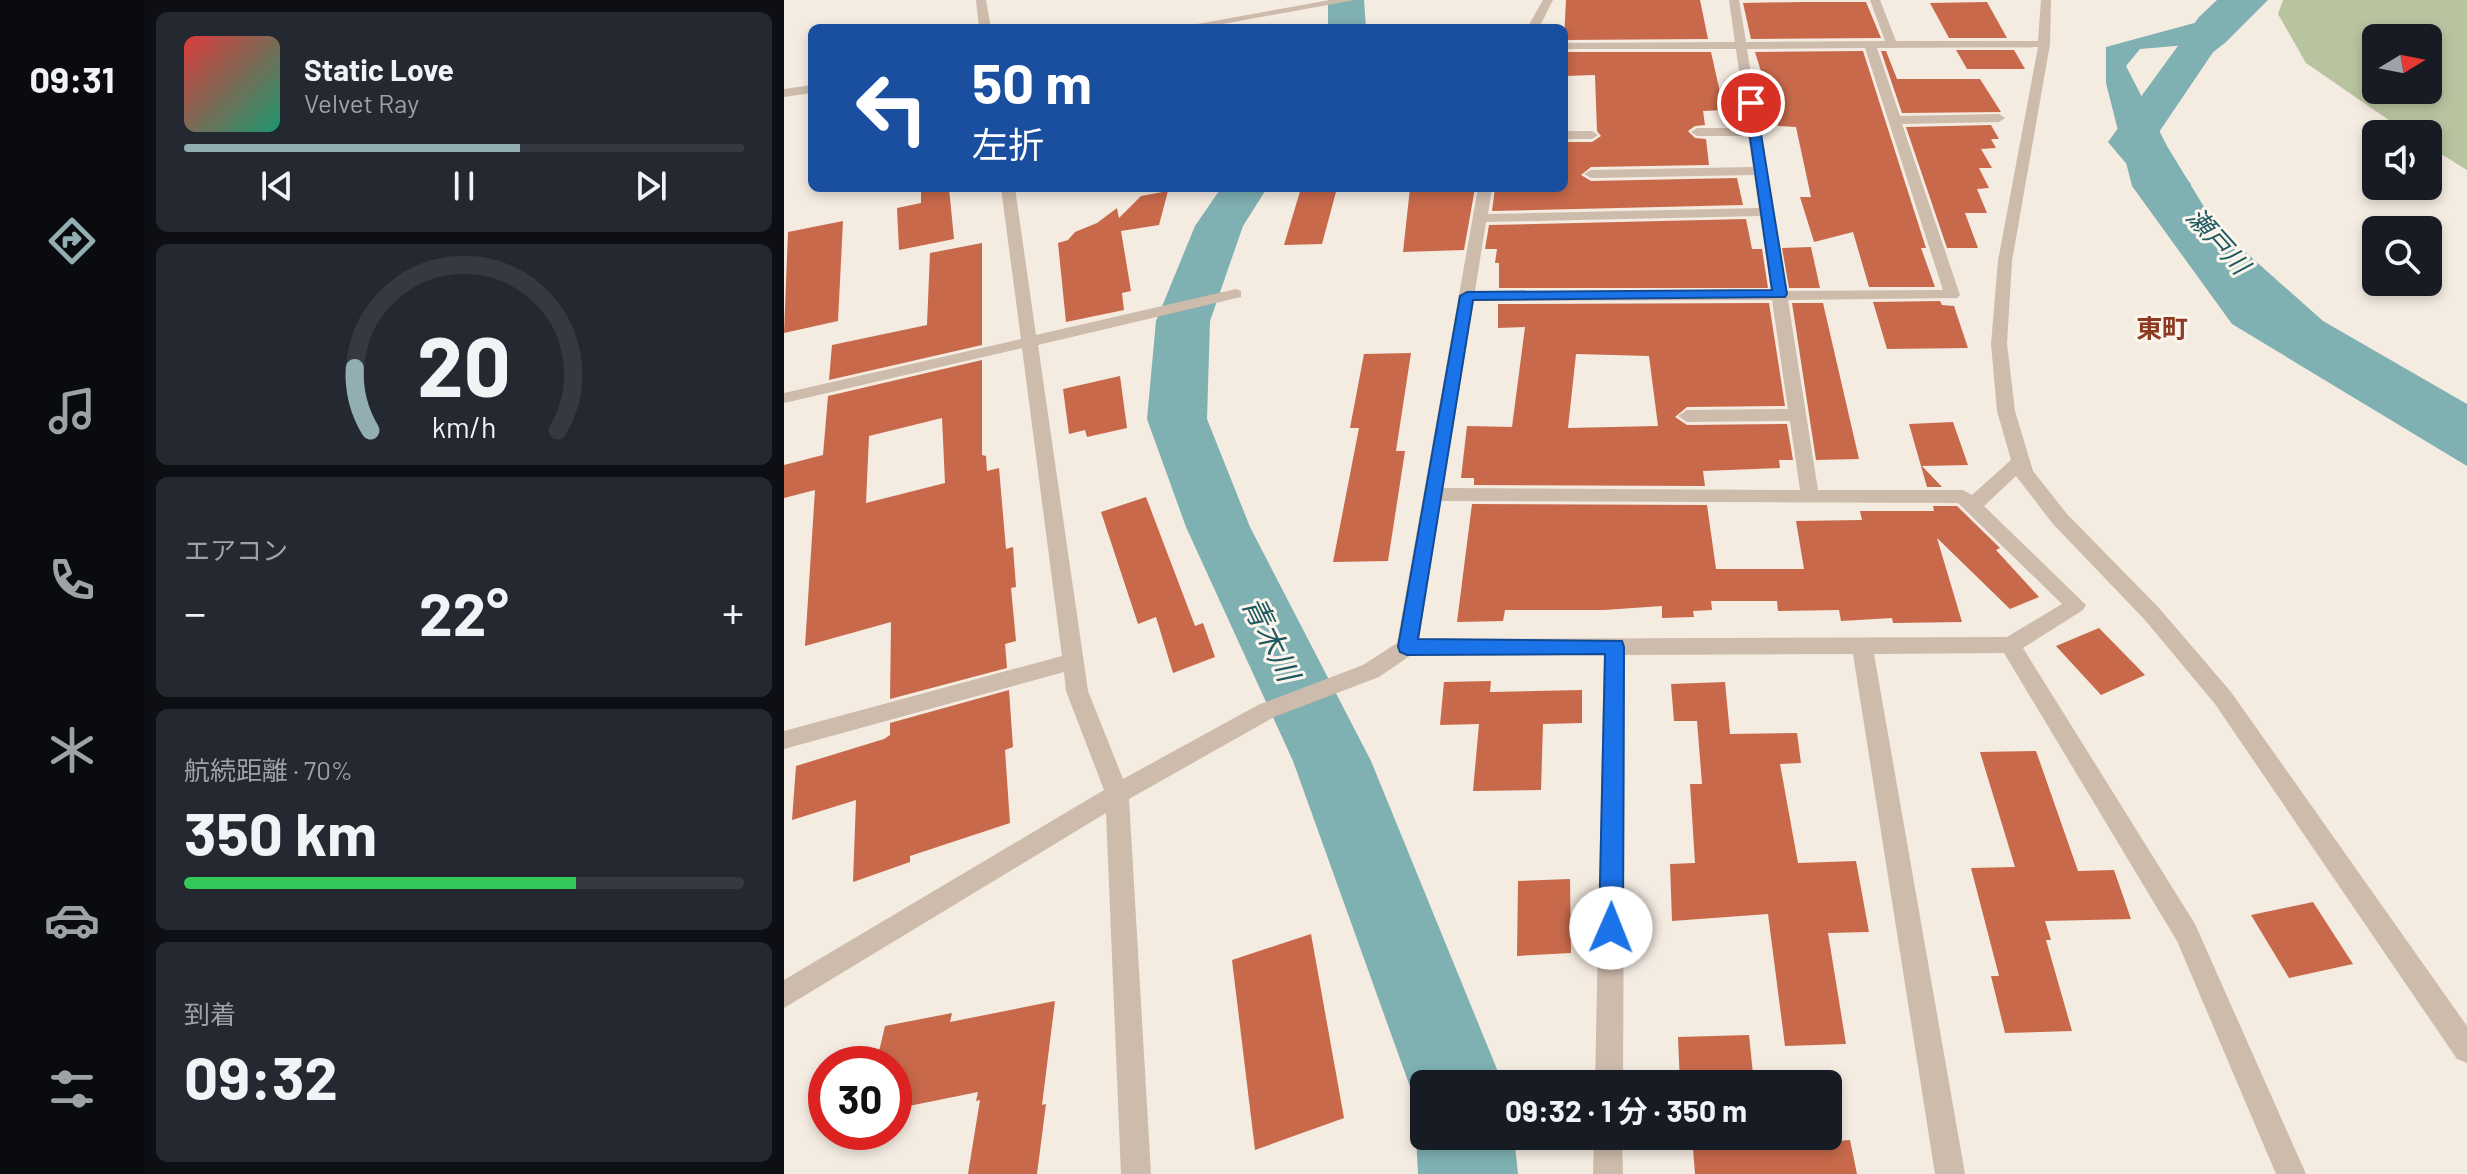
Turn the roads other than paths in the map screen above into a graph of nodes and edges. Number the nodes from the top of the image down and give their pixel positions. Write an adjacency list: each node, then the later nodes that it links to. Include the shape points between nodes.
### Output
1 (981, 0): 8 (street)
2 (1350, 0): 7 (street)
3 (1548, 0): 10 (street)
4 (1734, 0): 12 (street)
5 (1875, 0): 14 (street)
6 (2046, 0): 11 (street)
7 (1299, 5): 9 (street)
8 (984, 24)
9 (1237, 24)
10 (1535, 24)
11 (2044, 44): 14 (street); 37 (street, via 2005,261 1999,344 2006,411)
12 (1742, 45): 13 (street); 15 (street); 21 (street)
13 (1870, 45): 14 (street); 19 (street)
14 (1892, 45)
15 (1568, 46)
16 (808, 90): 17 (street)
17 (784, 93)
18 (1999, 118): 19 (street)
19 (1895, 120): 31 (street, via 1952,295)
20 (1697, 132): 21 (street)
21 (1755, 132): 24 (street)
22 (1568, 135): 23 (street)
23 (1592, 135)
24 (1761, 171): 25 (street); 28 (street)
25 (1591, 174)
26 (1009, 192): 33 (street)
27 (1484, 192): 29 (street)
28 (1767, 212): 29 (street); 31 (street)
29 (1480, 218): 32 (street)
30 (1236, 294): 33 (street)
31 (1780, 294): 32 (street); 35 (street)
32 (1467, 296): 38 (street)
33 (1031, 341): 34 (street); 45 (street)
34 (784, 398)
35 (1798, 415): 36 (street); 39 (street)
36 (1687, 416)
37 (2021, 461): 40 (street); 49 (street, via 2024,473 2060,519 2152,614 2223,698)
38 (1433, 494): 39 (street); 43 (street)
39 (1810, 497): 40 (street, via 1963,497)
40 (1972, 506): 42 (street, via 2076,605)
41 (1862, 645): 42 (street); 44 (street); 54 (street)
42 (2010, 645): 55 (street, via 2186,933)
43 (1407, 647): 44 (street); 47 (street, via 1371,671 1266,711)
44 (1615, 647): 50 (street)
45 (1073, 661): 46 (street); 47 (street, via 1077,691)
46 (784, 740)
47 (1117, 794): 48 (street); 52 (street)
48 (784, 995)
49 (2467, 1049)
50 (1609, 1070)
51 (1608, 1150): 53 (street)
52 (1136, 1174)
53 (1608, 1174)
54 (1950, 1174)
55 (2291, 1174)

